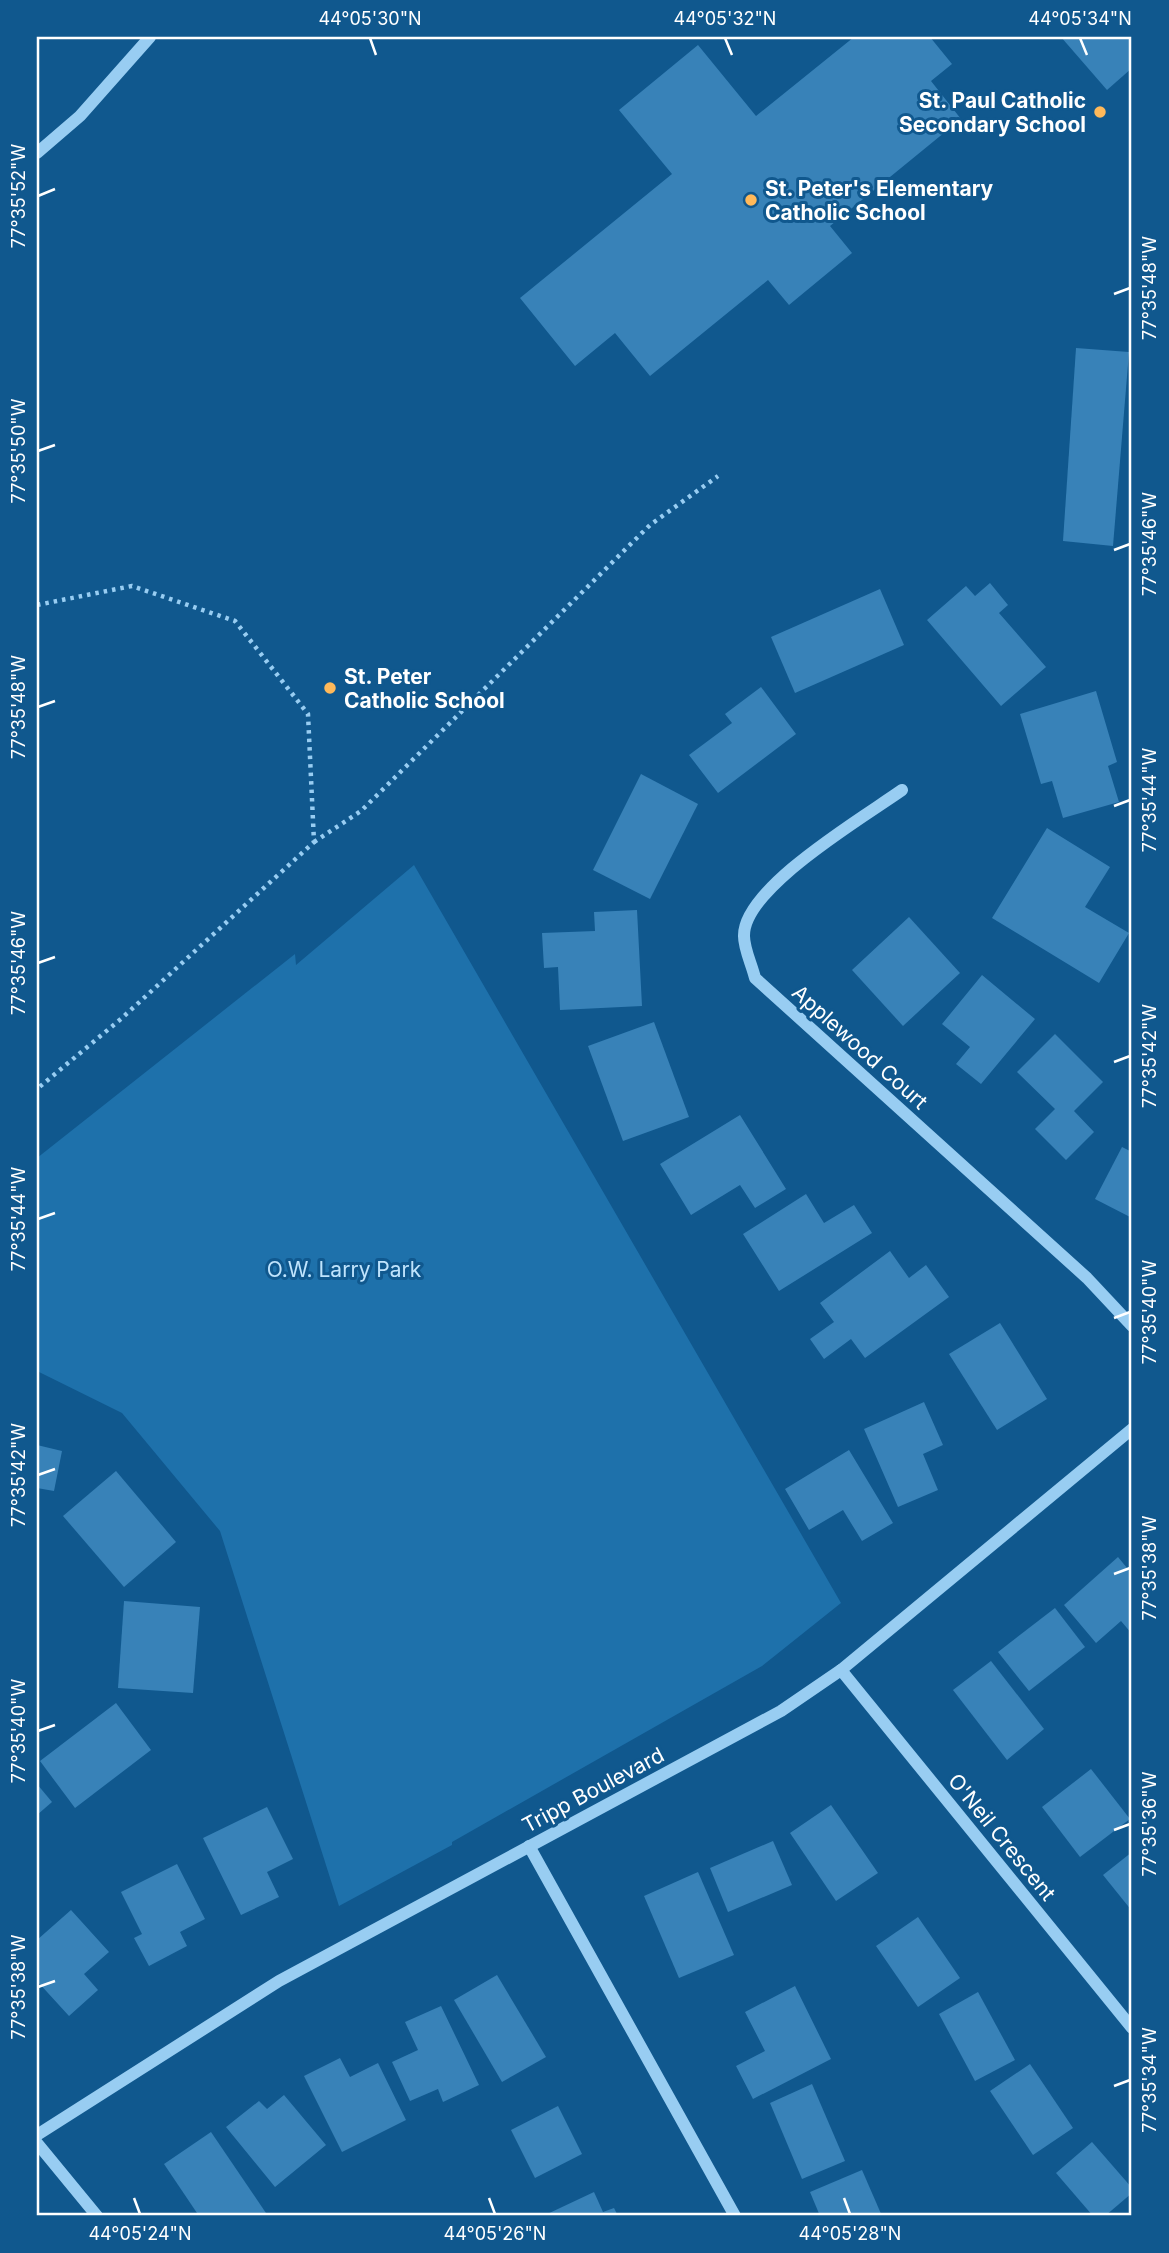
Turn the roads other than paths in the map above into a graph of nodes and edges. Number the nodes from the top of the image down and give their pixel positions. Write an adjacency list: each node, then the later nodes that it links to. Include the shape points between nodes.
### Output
1 (150, 37): 2 (street, via 80,116)
2 (37, 153)
3 (902, 790): 4 (street, Applewood Court, via 785,873 750,911 744,936 755,978 1087,1278)
4 (1132, 1326)
5 (1132, 1429): 6 (street, Tripp Boulevard)
6 (841, 1670): 7 (street, Tripp Boulevard, via 781,1711); 8 (street, O'Neil Crescent)
7 (529, 1846): 9 (street, Tripp Boulevard, via 279,1981); 12 (street)
8 (1132, 2028)
9 (37, 2135)
10 (37, 2143): 11 (street)
11 (97, 2216)
12 (735, 2216)

